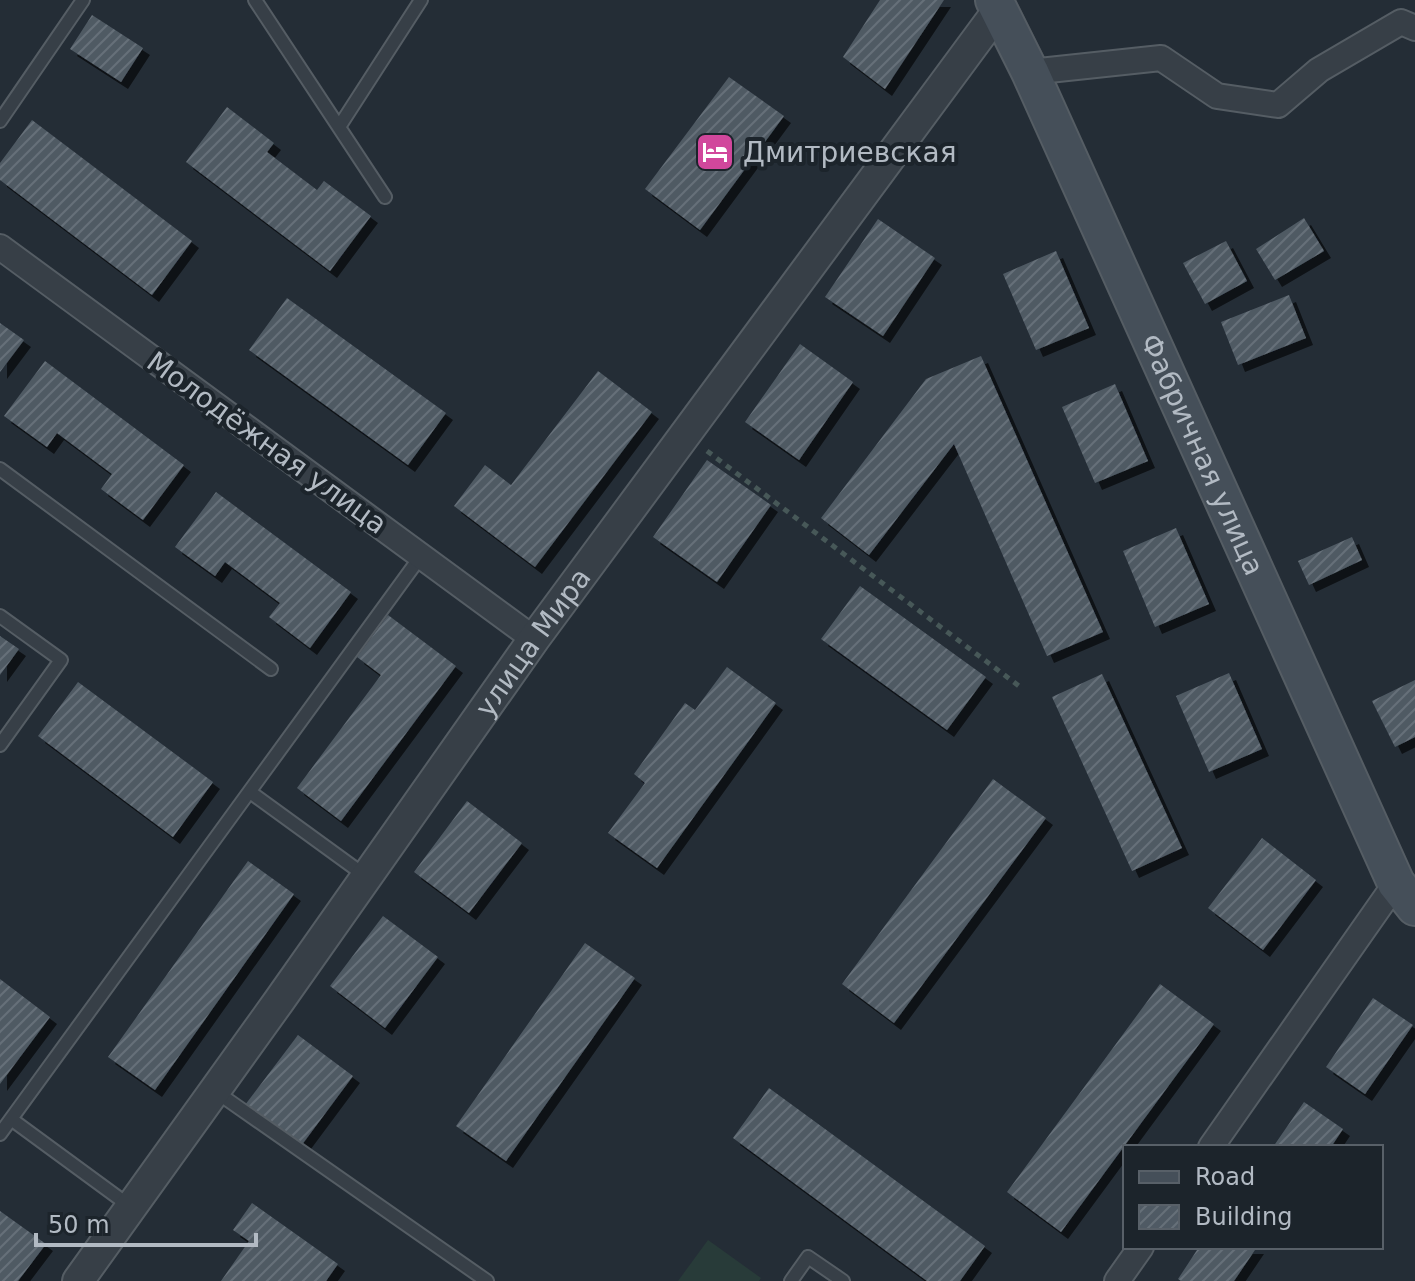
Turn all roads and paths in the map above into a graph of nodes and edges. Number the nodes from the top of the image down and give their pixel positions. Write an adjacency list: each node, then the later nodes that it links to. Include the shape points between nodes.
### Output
1 (83, 0): 7 (lane)
2 (255, 0): 8 (lane)
3 (421, 0): 8 (lane)
4 (996, 5): 6 (main road, Фабричная улица); 15 (street, улица Мира)
5 (1415, 28): 6 (street, via 1401,22 1319,70 1278,105 1217,96 1161,58)
6 (1030, 72): 21 (main road, Фабричная улица)
7 (0, 121)
8 (339, 127): 9 (lane)
9 (385, 197)
10 (0, 247): 13 (street, Молодёжная улица)
11 (705, 449): 17 (path)
12 (0, 469): 16 (lane)
13 (421, 556): 15 (street, Молодёжная улица); 19 (lane)
14 (0, 616): 18 (lane, via 61,660)
15 (534, 639): 20 (street, улица Мира)
16 (271, 669)
17 (1019, 686)
18 (0, 745)
19 (250, 792): 20 (lane); 23 (lane)
20 (367, 877): 22 (street, улица Мира)
21 (1405, 895): 25 (street)
22 (215, 1091): 26 (street, улица Мира); 29 (lane)
23 (11, 1119): 24 (lane); 26 (lane)
24 (0, 1134)
25 (1213, 1145)
26 (131, 1207): 28 (street, улица Мира)
27 (1140, 1249): 32 (street)
28 (78, 1281)
29 (487, 1281)
30 (791, 1281): 31 (lane, via 808,1257)
31 (843, 1281)
32 (1117, 1281)

